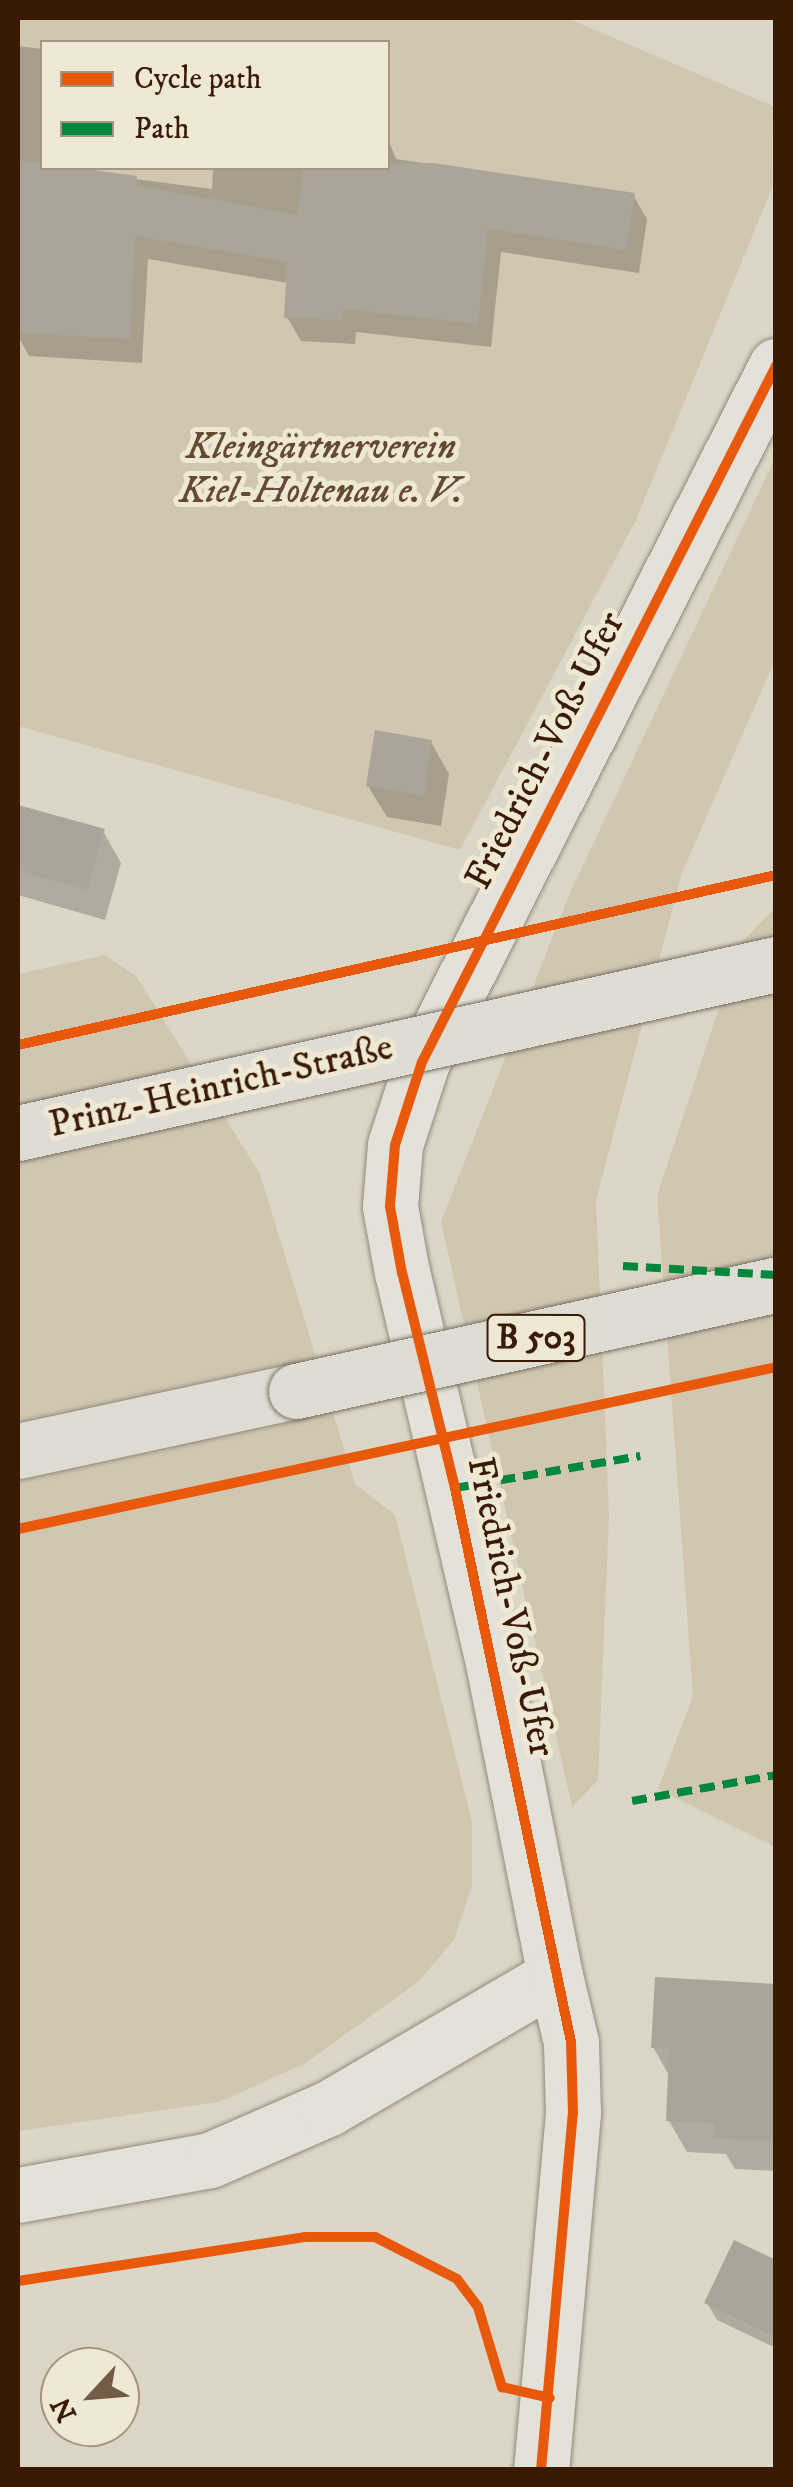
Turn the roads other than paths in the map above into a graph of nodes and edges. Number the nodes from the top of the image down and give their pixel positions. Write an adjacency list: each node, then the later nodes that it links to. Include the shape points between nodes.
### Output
1 (776, 366): 6 (street, Friedrich-Voß-Ufer, via 422,1062 395,1145 390,1206 402,1273 490,1649)
2 (776, 964): 3 (highway, Prinz-Heinrich-Straße, bridge)
3 (18, 1133)
4 (776, 1284): 5 (highway, B 503, bridge)
5 (18, 1450)
6 (552, 1960): 7 (street, via 329,2108 210,2160); 8 (street, Friedrich-Voß-Ufer, via 570,2042 572,2113)
7 (18, 2194)
8 (542, 2470)

